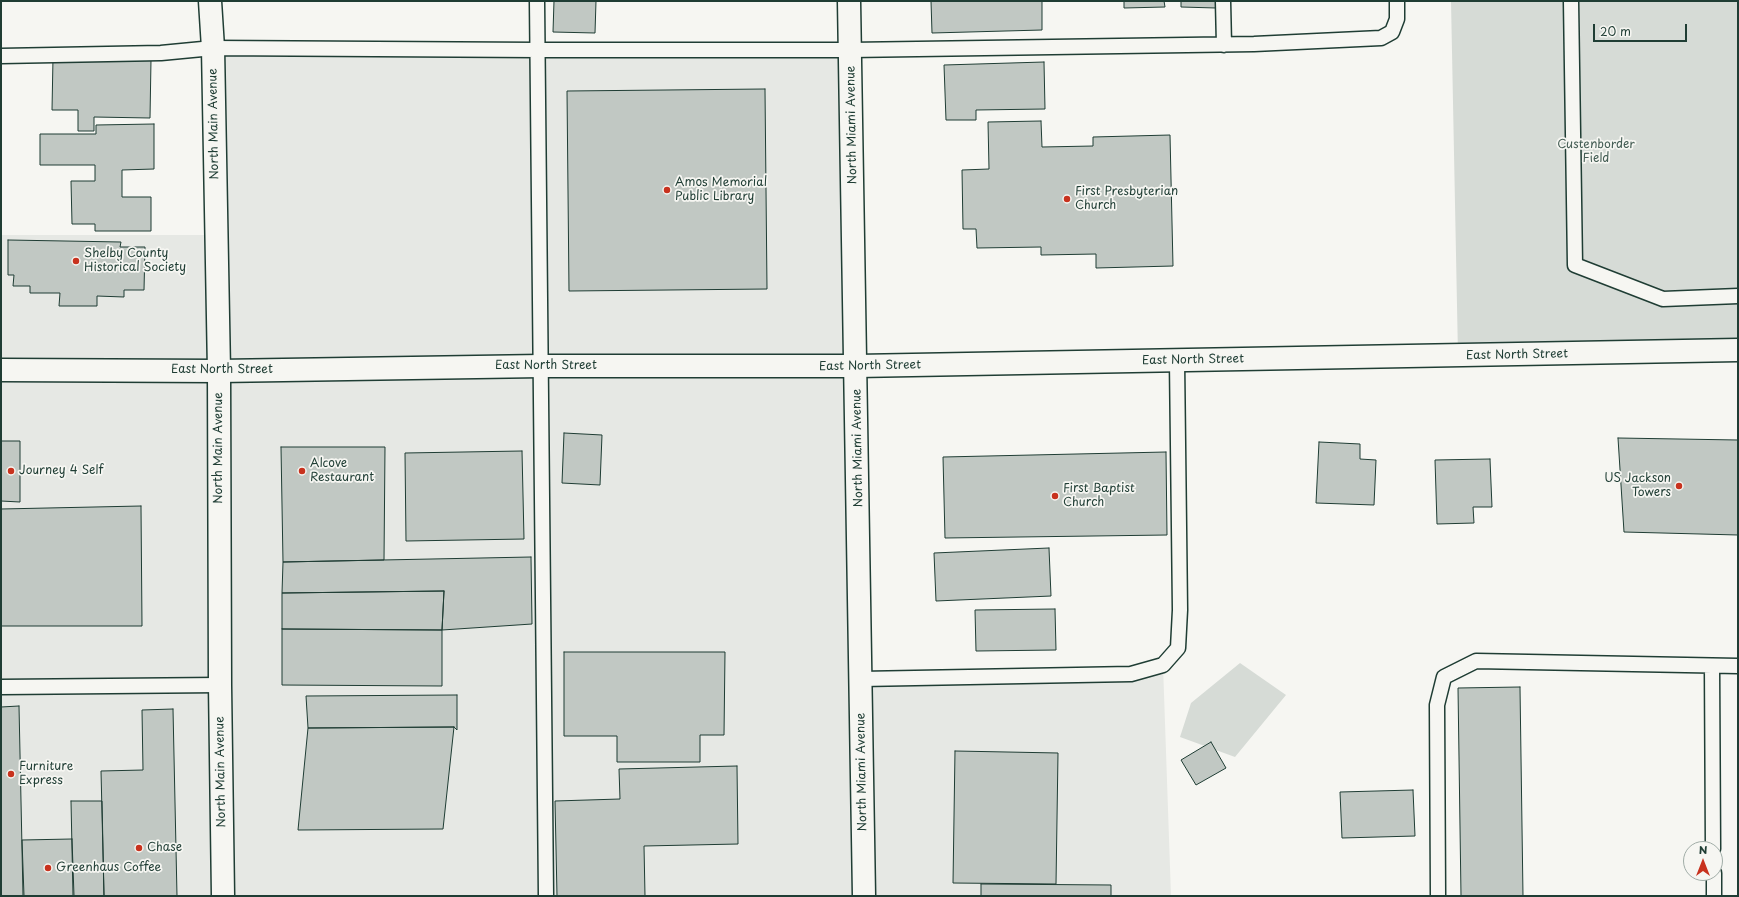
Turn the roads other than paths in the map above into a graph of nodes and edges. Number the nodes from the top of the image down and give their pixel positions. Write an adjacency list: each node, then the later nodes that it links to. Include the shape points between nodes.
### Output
1 (210, 1): 8 (main road, North Main Avenue)
2 (537, 1): 9 (lane)
3 (849, 1): 10 (main road, North Miami Avenue)
4 (1223, 1): 7 (lane)
5 (1397, 1): 7 (lane, via 1397,19 1392,32 1381,38)
6 (1571, 1): 12 (lane, via 1575,265 1663,299)
7 (1224, 44): 10 (lane)
8 (213, 48): 9 (lane); 11 (lane, via 161,53); 18 (main road, North Main Avenue)
9 (538, 50): 10 (lane); 15 (lane)
10 (850, 50): 16 (main road, North Miami Avenue)
11 (1, 56)
12 (1738, 296)
13 (1738, 350): 14 (main road, East North Street)
14 (1177, 361): 16 (main road, East North Street); 21 (lane, via 1180,610 1178,648 1163,665 1131,674)
15 (541, 366): 16 (main road, East North Street); 18 (main road, East North Street); 27 (lane)
16 (857, 366): 21 (main road, North Miami Avenue)
17 (1, 370): 18 (main road, East North Street)
18 (219, 371): 22 (main road, North Main Avenue)
19 (1712, 666): 20 (lane); 24 (lane); 29 (lane, via 1476,661 1444,677 1437,705)
20 (1738, 666)
21 (861, 679): 28 (main road, North Miami Avenue)
22 (220, 685): 23 (lane); 26 (main road, North Main Avenue)
23 (1, 687)
24 (1713, 841)
25 (1714, 881): 30 (lane)
26 (223, 896)
27 (546, 896)
28 (864, 896)
29 (1438, 896)
30 (1714, 896)

